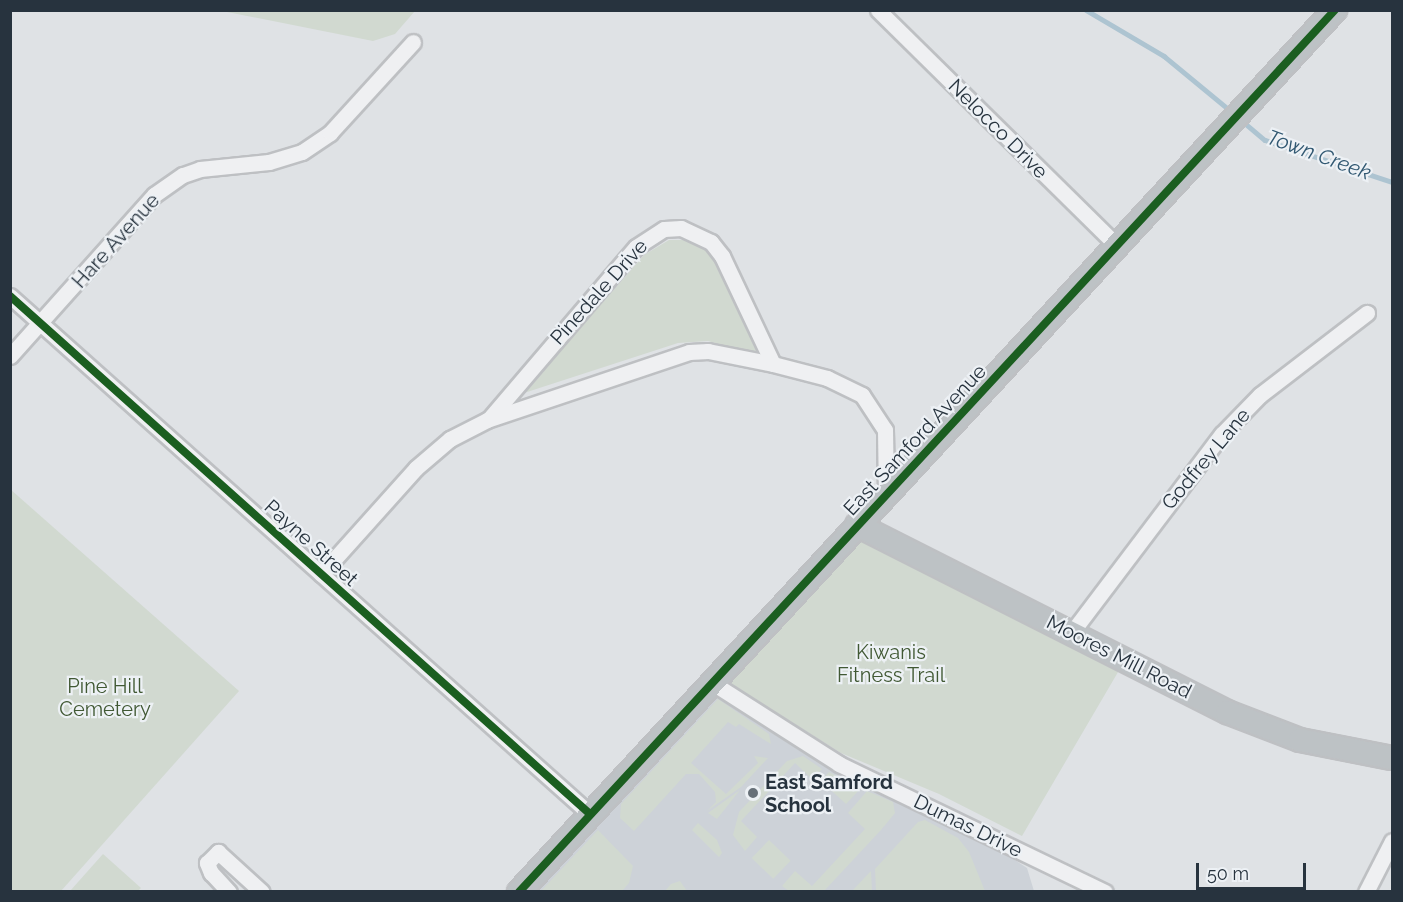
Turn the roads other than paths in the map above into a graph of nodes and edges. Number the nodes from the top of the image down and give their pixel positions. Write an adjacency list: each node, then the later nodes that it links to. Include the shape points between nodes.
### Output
1 (878, 10): 4 (street, Nelocco Drive)
2 (1326, 14): 4 (street, East Samford Avenue)
3 (413, 42): 7 (street, Hare Avenue, via 330,133 302,152 269,162 200,169 183,175 154,195)
4 (1118, 247): 11 (street, East Samford Avenue)
5 (10, 296): 7 (street, Payne Street)
6 (1367, 313): 14 (street, Godfrey Lane, via 1269,388 1222,434)
7 (41, 324): 8 (street, Hare Avenue); 13 (street, Payne Street)
8 (10, 356)
9 (773, 364): 10 (street, Pinedale Drive, via 708,351 689,352); 10 (street, Pinedale Drive, via 722,256 711,242 681,228 664,229 636,247); 11 (street, Pinedale Drive, via 827,378 862,395 885,430)
10 (488, 420): 13 (street, Pinedale Drive, via 450,439 429,456)
11 (886, 495): 12 (street, East Samford Avenue)
12 (857, 525): 14 (street, Moores Mill Road); 15 (street, East Samford Avenue)
13 (321, 574): 17 (street, Payne Street)
14 (1072, 632): 16 (street, Moores Mill Road, via 1227,712 1300,740)
15 (711, 682): 17 (street, East Samford Avenue); 22 (street, Dumas Drive, via 839,764)
16 (1392, 758)
17 (590, 814): 21 (street, East Samford Avenue)
18 (1392, 842): 23 (street)
19 (229, 891): 20 (street, via 211,873 207,862 218,852)
20 (262, 891)
21 (519, 891)
22 (1104, 891)
23 (1366, 891)

